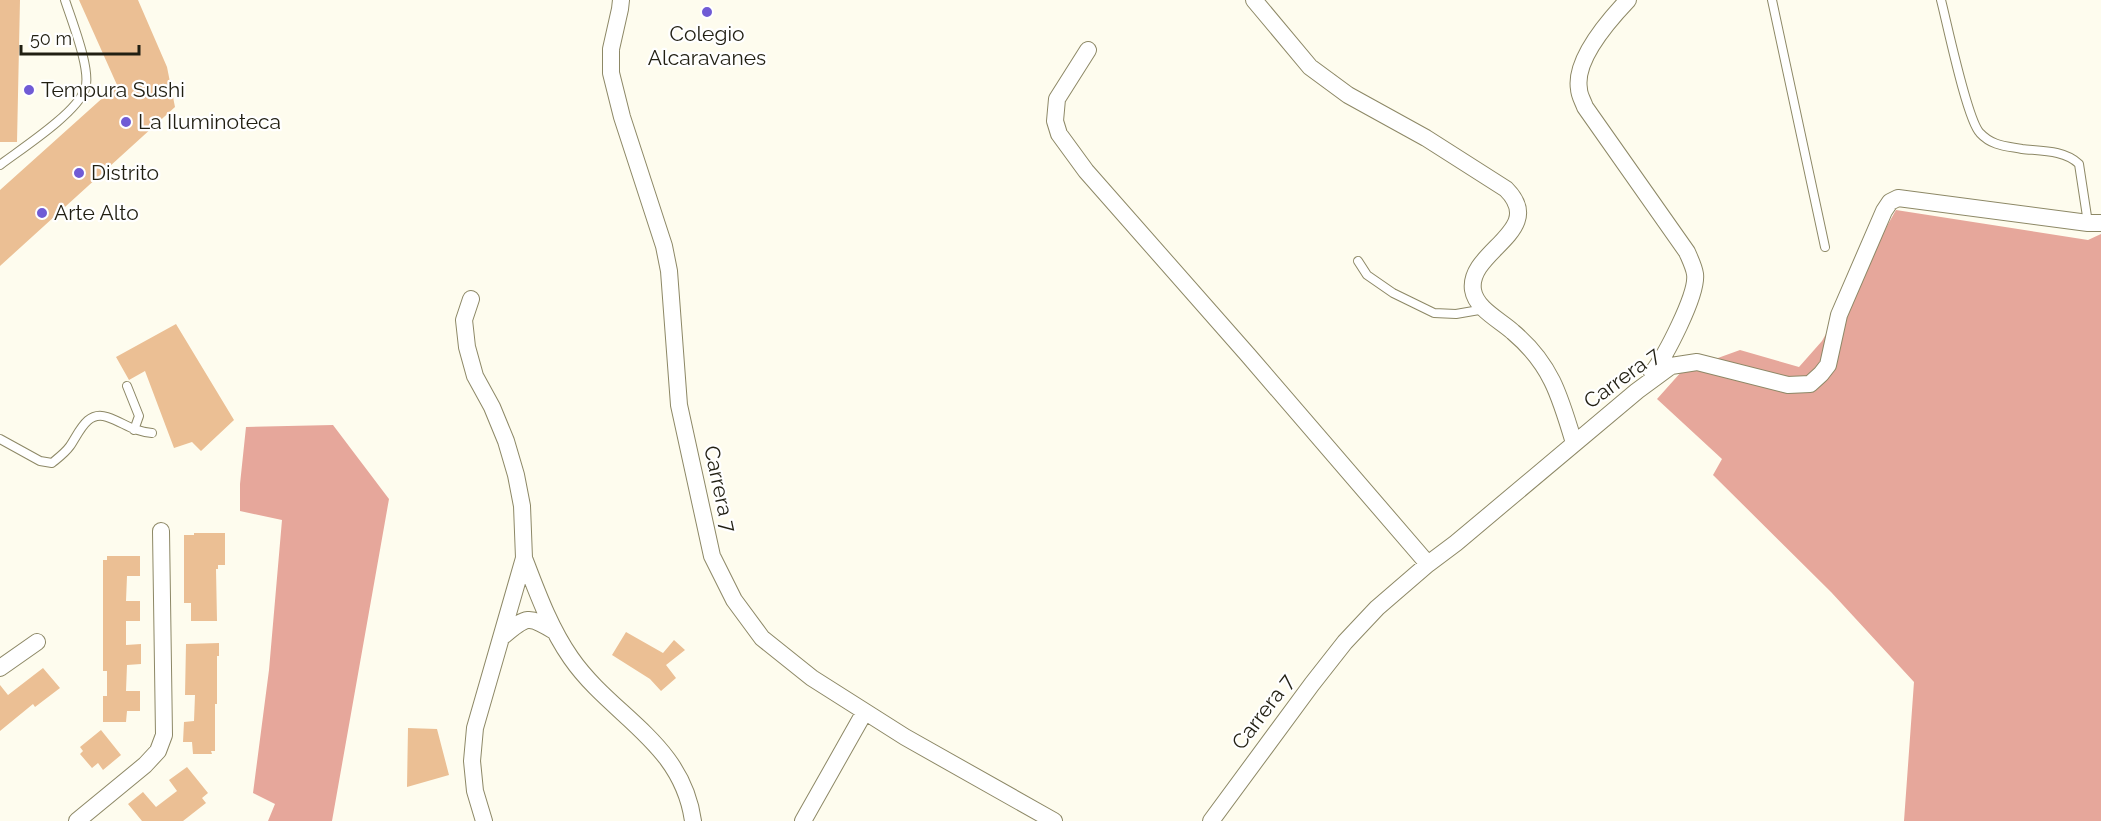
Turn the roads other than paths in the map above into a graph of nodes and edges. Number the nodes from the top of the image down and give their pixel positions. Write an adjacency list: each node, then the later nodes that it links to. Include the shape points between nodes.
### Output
1 (65, 0): 8 (lane, via 85,63 86,88 72,110)
2 (621, 0): 27 (street, Carrera 7, via 611,49 611,73 664,246 679,405 712,556 734,600 762,638)
3 (1254, 0): 13 (street, via 1310,68 1514,197 1517,221 1513,231 1473,276 1473,291 1478,304)
4 (1628, 0): 15 (street, via 1582,63 1578,88 1585,107 1687,252 1695,274 1695,286 1663,360)
5 (1772, 0): 10 (lane)
6 (1941, 0): 9 (lane, via 1977,131 1994,144 2074,159 2079,164)
7 (1088, 50): 22 (street, via 1057,99 1054,121 1059,134 1086,171)
8 (0, 165)
9 (2094, 223): 15 (street, Carrera 7, via 1898,198 1884,211 1848,293 1828,365 1810,384 1788,385 1696,362 1671,366)
10 (1825, 247)
11 (1358, 261): 13 (lane, via 1367,275 1393,294 1434,313)
12 (471, 299): 21 (street, via 464,320 467,347 516,475)
13 (1485, 309): 19 (street, via 1533,348 1559,392)
14 (127, 386): 16 (lane, via 139,416)
15 (1638, 391): 19 (street, Carrera 7)
16 (134, 430): 17 (lane); 18 (lane, via 106,416 91,417 68,449 52,463 40,461)
17 (152, 433)
18 (0, 440)
19 (1574, 443): 22 (street, Carrera 7)
20 (161, 531): 28 (street, via 164,735 158,751 145,765)
21 (524, 558): 23 (street); 24 (street)
22 (1428, 564): 33 (street, Carrera 7, via 1345,642)
23 (556, 632): 24 (street, via 535,619 521,621); 30 (street, via 594,685 634,721 674,766 686,789)
24 (502, 637): 29 (street, via 475,728 473,771)
25 (38, 642): 26 (street)
26 (0, 668)
27 (864, 713): 31 (street); 32 (street, Carrera 7)
28 (77, 821)
29 (484, 821)
30 (693, 821)
31 (803, 821)
32 (1054, 821)
33 (1211, 821)

